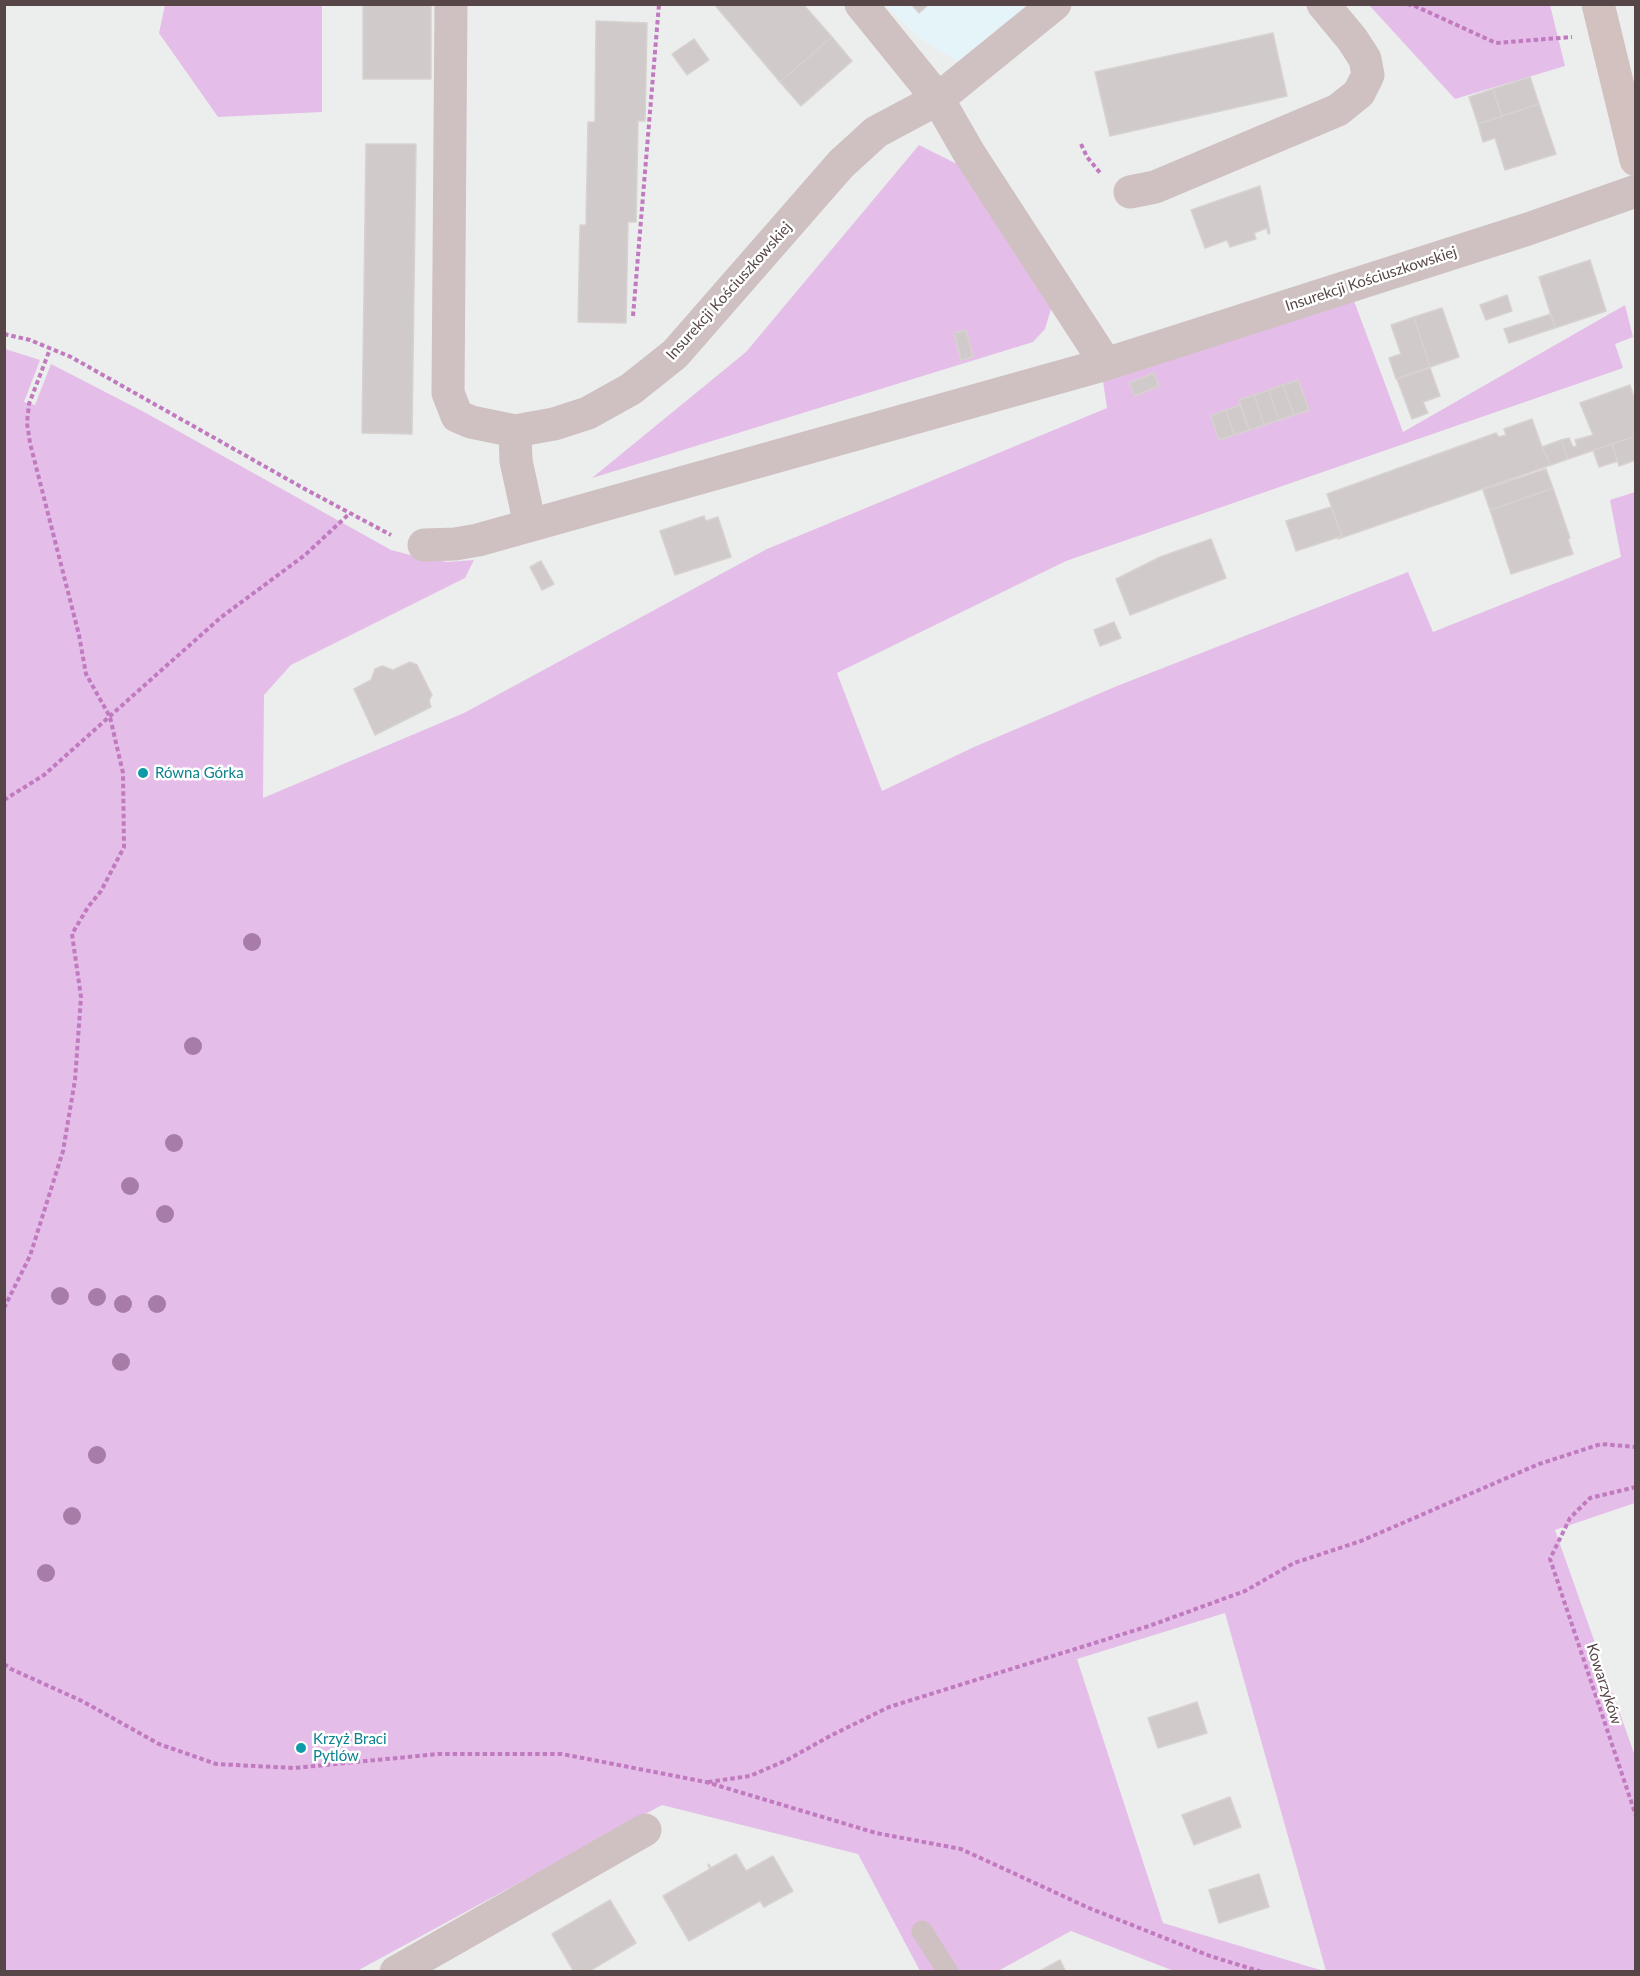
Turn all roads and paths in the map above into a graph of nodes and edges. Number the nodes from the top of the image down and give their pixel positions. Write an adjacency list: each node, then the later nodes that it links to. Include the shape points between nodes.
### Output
1 (451, 4): 17 (street, via 448,393 457,416)
2 (659, 4): 13 (path)
3 (861, 4): 9 (street)
4 (1056, 4): 9 (street, Insurekcji Kościuszkowskiej)
5 (1323, 4): 12 (street, via 1365,59 1368,75 1359,93 1338,110 1155,187)
6 (1407, 4): 8 (path, via 1497,44)
7 (1598, 4): 10 (street)
8 (1580, 36)
9 (938, 99): 16 (street); 17 (street, Insurekcji Kościuszkowskiej, via 876,132 842,164 675,354 631,389 588,412 554,424)
10 (1635, 160)
11 (1635, 191): 16 (street, Insurekcji Kościuszkowskiej)
12 (1130, 192)
13 (633, 316)
14 (4, 334): 15 (path)
15 (50, 349): 18 (path); 21 (path, via 29,404 30,443 86,674)
16 (1106, 364): 19 (street, Insurekcji Kościuszkowskiej)
17 (515, 431): 19 (street, via 516,461)
18 (349, 514): 20 (path, via 406,542); 21 (path, via 305,555 220,618)
19 (530, 525): 20 (street, Insurekcji Kościuszkowskiej, via 455,544)
20 (424, 545)
21 (110, 717): 22 (path, via 44,775); 23 (path, via 123,773 124,847 72,934 81,997 75,1080 63,1151 30,1256)
22 (4, 800)
23 (4, 1308)
24 (1635, 1447): 26 (path, via 1601,1444 1539,1464 1361,1541 1294,1563 1245,1591 1149,1626 889,1707 750,1776)
25 (1635, 1487): 27 (path, Kowarzyków, via 1590,1498 1570,1518 1550,1559)
26 (706, 1782)
27 (1635, 1816)
28 (645, 1830): 30 (street)
29 (922, 1931): 31 (lane)
30 (396, 1971)
31 (948, 1971)

